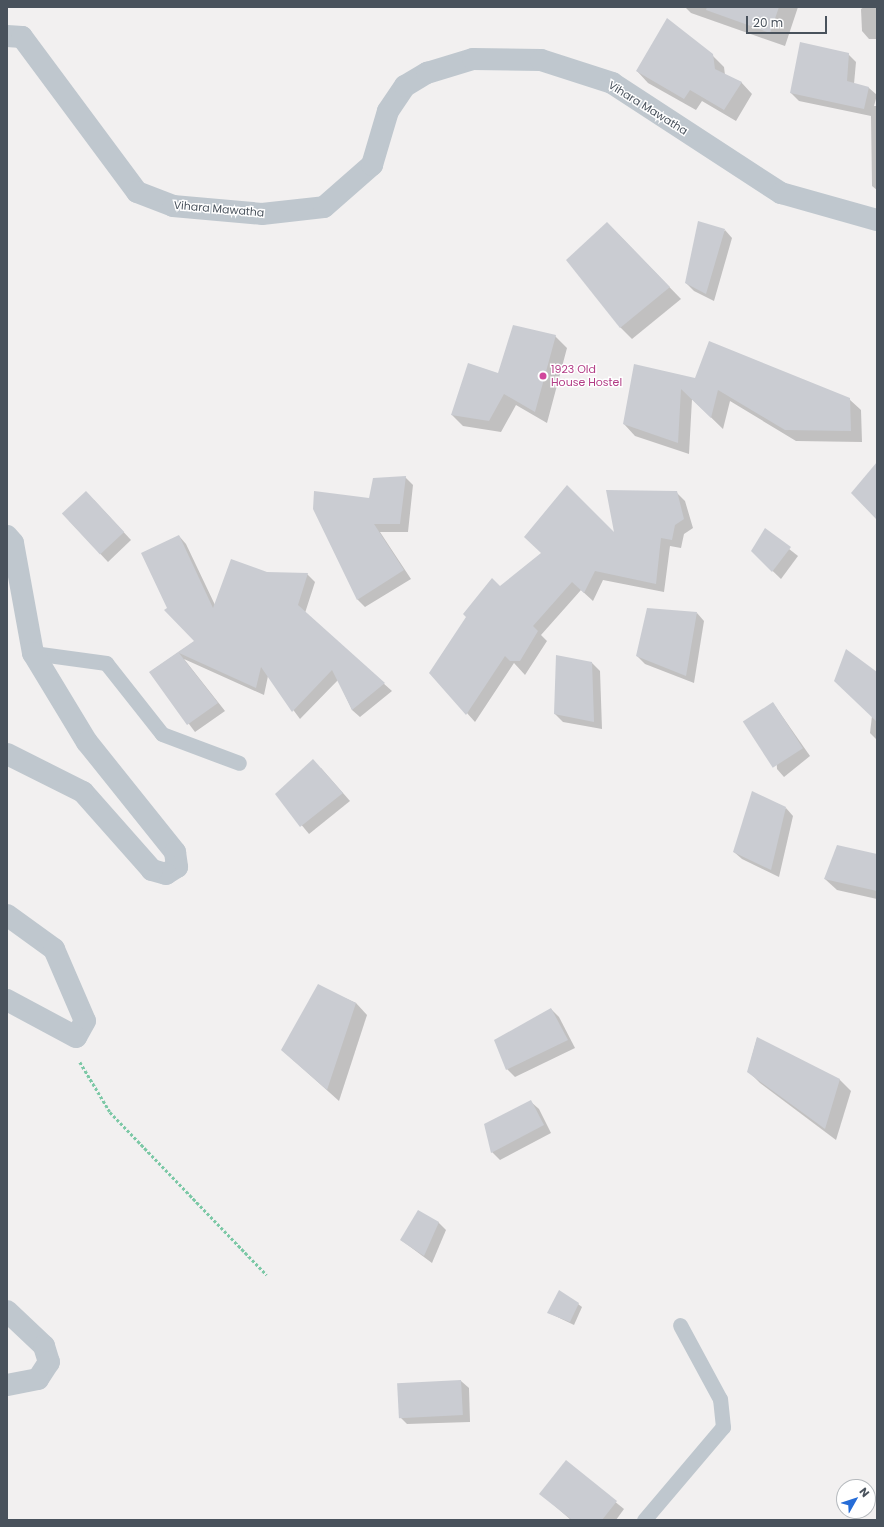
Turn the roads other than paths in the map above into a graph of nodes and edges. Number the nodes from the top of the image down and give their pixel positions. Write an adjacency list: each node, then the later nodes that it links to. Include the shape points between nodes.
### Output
1 (7, 36): 2 (street, Vihara Mawatha, via 22,37 137,192 173,206 262,214 324,208 372,165 388,111 405,86 427,73 473,59 542,60 612,83 781,193)
2 (877, 220)
3 (7, 536): 4 (street, via 13,543)
4 (33, 653): 5 (street, via 87,742 175,852 177,867 166,874 152,870 83,792); 6 (lane, via 106,663 162,734)
5 (7, 754)
6 (239, 763)
7 (7, 914): 8 (street, via 54,949 85,1021 76,1038)
8 (7, 1000)
9 (7, 1312): 11 (street, via 44,1346 49,1362 38,1379)
10 (680, 1325): 12 (lane, via 720,1399 723,1427)
11 (7, 1386)
12 (644, 1520)

